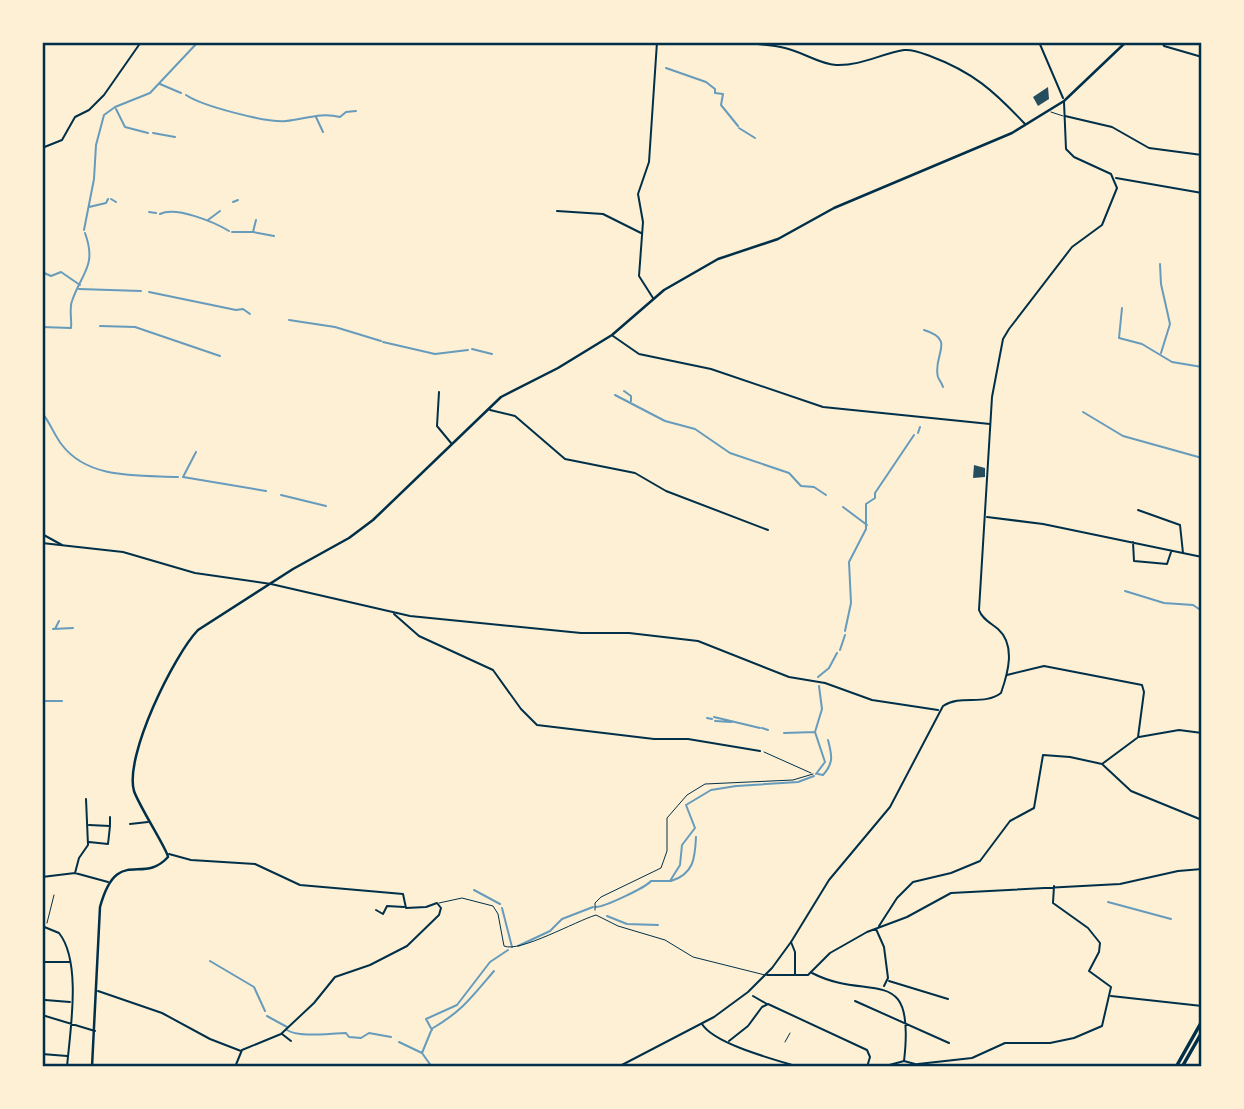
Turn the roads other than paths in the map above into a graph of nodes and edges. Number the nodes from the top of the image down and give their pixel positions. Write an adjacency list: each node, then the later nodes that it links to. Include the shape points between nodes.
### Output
1 (141, 42): 12 (street, via 104,95 75,117 62,140)
2 (657, 42): 17 (street, via 649,162 638,194)
3 (732, 42): 11 (street, via 784,48 837,65 856,65 907,49 917,51 966,70 992,89)
4 (1039, 42): 8 (street)
5 (1126, 42): 8 (main road)
6 (1162, 42): 7 (street, via 1164,47)
7 (1202, 57)
8 (1064, 101): 9 (main road); 10 (street)
9 (1050, 110): 10 (lane); 11 (main road)
10 (1065, 117): 13 (street, via 1112,127 1149,148); 14 (street, via 1068,151)
11 (1026, 125): 18 (main road, via 834,208 778,239 718,259)
12 (42, 148)
13 (1202, 155)
14 (1116, 178): 15 (street); 22 (street, via 1117,188 1102,225 1072,247 1004,336)
15 (1202, 193)
16 (557, 211): 17 (street, via 603,214)
17 (642, 233): 18 (street, via 639,276)
18 (653, 298): 19 (main road)
19 (612, 335): 21 (main road, via 506,394); 22 (street, via 639,354 710,369 823,407)
20 (439, 393): 23 (street, via 437,426)
21 (489, 410): 23 (main road); 26 (street, via 515,416 565,459 635,473 666,491)
22 (990, 424): 25 (street)
23 (451, 444): 34 (main road, via 373,520)
24 (1138, 510): 32 (street, via 1180,525)
25 (987, 517): 28 (street); 36 (street, via 979,611 1008,643)
26 (768, 530)
27 (42, 534): 30 (street)
28 (1133, 542): 31 (street); 31 (street, via 1133,561 1168,564)
29 (42, 543): 30 (street)
30 (63, 546): 34 (street, via 123,552 195,573)
31 (1171, 551): 32 (street)
32 (1183, 554): 33 (street)
33 (1202, 557)
34 (271, 584): 35 (street); 45 (main road, via 198,630 152,707 133,782)
35 (393, 612): 37 (street, via 690,640 789,677 825,683 872,700); 40 (street, via 419,636 493,670 537,725 688,739)
36 (1006, 676): 37 (street, via 999,695 952,701); 39 (street, via 1044,666 1142,685)
37 (939, 711): 61 (street, via 899,794 829,880)
38 (1202, 733): 39 (street, via 1179,730)
39 (1138, 737): 41 (street)
40 (761, 751)
41 (1102, 764): 44 (street, via 1131,791); 60 (street, via 1043,755 1034,807 1010,821 980,861 913,882)
42 (86, 799): 47 (street)
43 (110, 817): 48 (street)
44 (1202, 820)
45 (148, 822): 46 (street); 50 (main road)
46 (130, 824)
47 (88, 825): 48 (street); 49 (street)
48 (110, 826): 49 (street, via 108,844)
49 (88, 842): 52 (street)
50 (169, 854): 54 (main road, via 162,863 121,872); 57 (street, via 255,864 300,885 403,894)
51 (1202, 869): 55 (street, via 1120,884)
52 (75, 873): 53 (street); 54 (street)
53 (42, 877)
54 (108, 882): 69 (main road, via 98,922)
55 (1054, 886): 60 (street, via 1003,893 951,893); 71 (street, via 1053,903 1098,939 1100,950 1089,971 1109,983)
56 (437, 903): 57 (street, via 426,908); 65 (lane, via 460,898 493,906 505,946 515,949 596,915 665,940 693,957); 85 (street, via 439,915 411,944 333,978)
57 (405, 907): 58 (street, via 387,906 383,914)
58 (376, 910)
59 (42, 926): 63 (street, via 63,938)
60 (878, 928): 64 (street, via 830,953); 67 (street)
61 (792, 942): 65 (street); 66 (street)
62 (42, 962): 63 (street)
63 (70, 962): 75 (street)
64 (811, 973): 66 (street); 68 (street, via 841,984)
65 (765, 975): 66 (street); 81 (street)
66 (795, 976)
67 (888, 981): 68 (street); 72 (street)
68 (883, 988): 82 (street, via 902,1006)
69 (96, 991): 83 (main road); 89 (street, via 162,1013)
70 (753, 996): 76 (street)
71 (1110, 996): 77 (street); 93 (street, via 1099,1030 1050,1043 1005,1043 972,1058)
72 (948, 999)
73 (46, 1000): 75 (street)
74 (855, 1001): 82 (street)
75 (71, 1003): 80 (street)
76 (768, 1004): 87 (street); 99 (street, via 867,1050)
77 (1202, 1006)
78 (42, 1015): 80 (street)
79 (1202, 1021): 102 (highway)
80 (71, 1023): 83 (street); 91 (street)
81 (702, 1024): 87 (street); 97 (street)
82 (908, 1025): 88 (street); 92 (street)
83 (95, 1031): 95 (main road)
84 (1202, 1032): 103 (highway)
85 (281, 1034): 86 (street); 89 (street)
86 (291, 1041)
87 (729, 1041): 98 (street)
88 (949, 1042)
89 (242, 1051): 96 (street)
90 (42, 1054): 91 (street)
91 (68, 1056): 94 (street)
92 (904, 1060): 93 (street); 100 (street)
93 (918, 1063): 101 (street)
94 (67, 1067)
95 (92, 1067)
96 (235, 1067)
97 (618, 1067)
98 (799, 1067)
99 (867, 1067)
100 (882, 1067)
101 (926, 1067)
102 (1176, 1067)
103 (1182, 1067)

